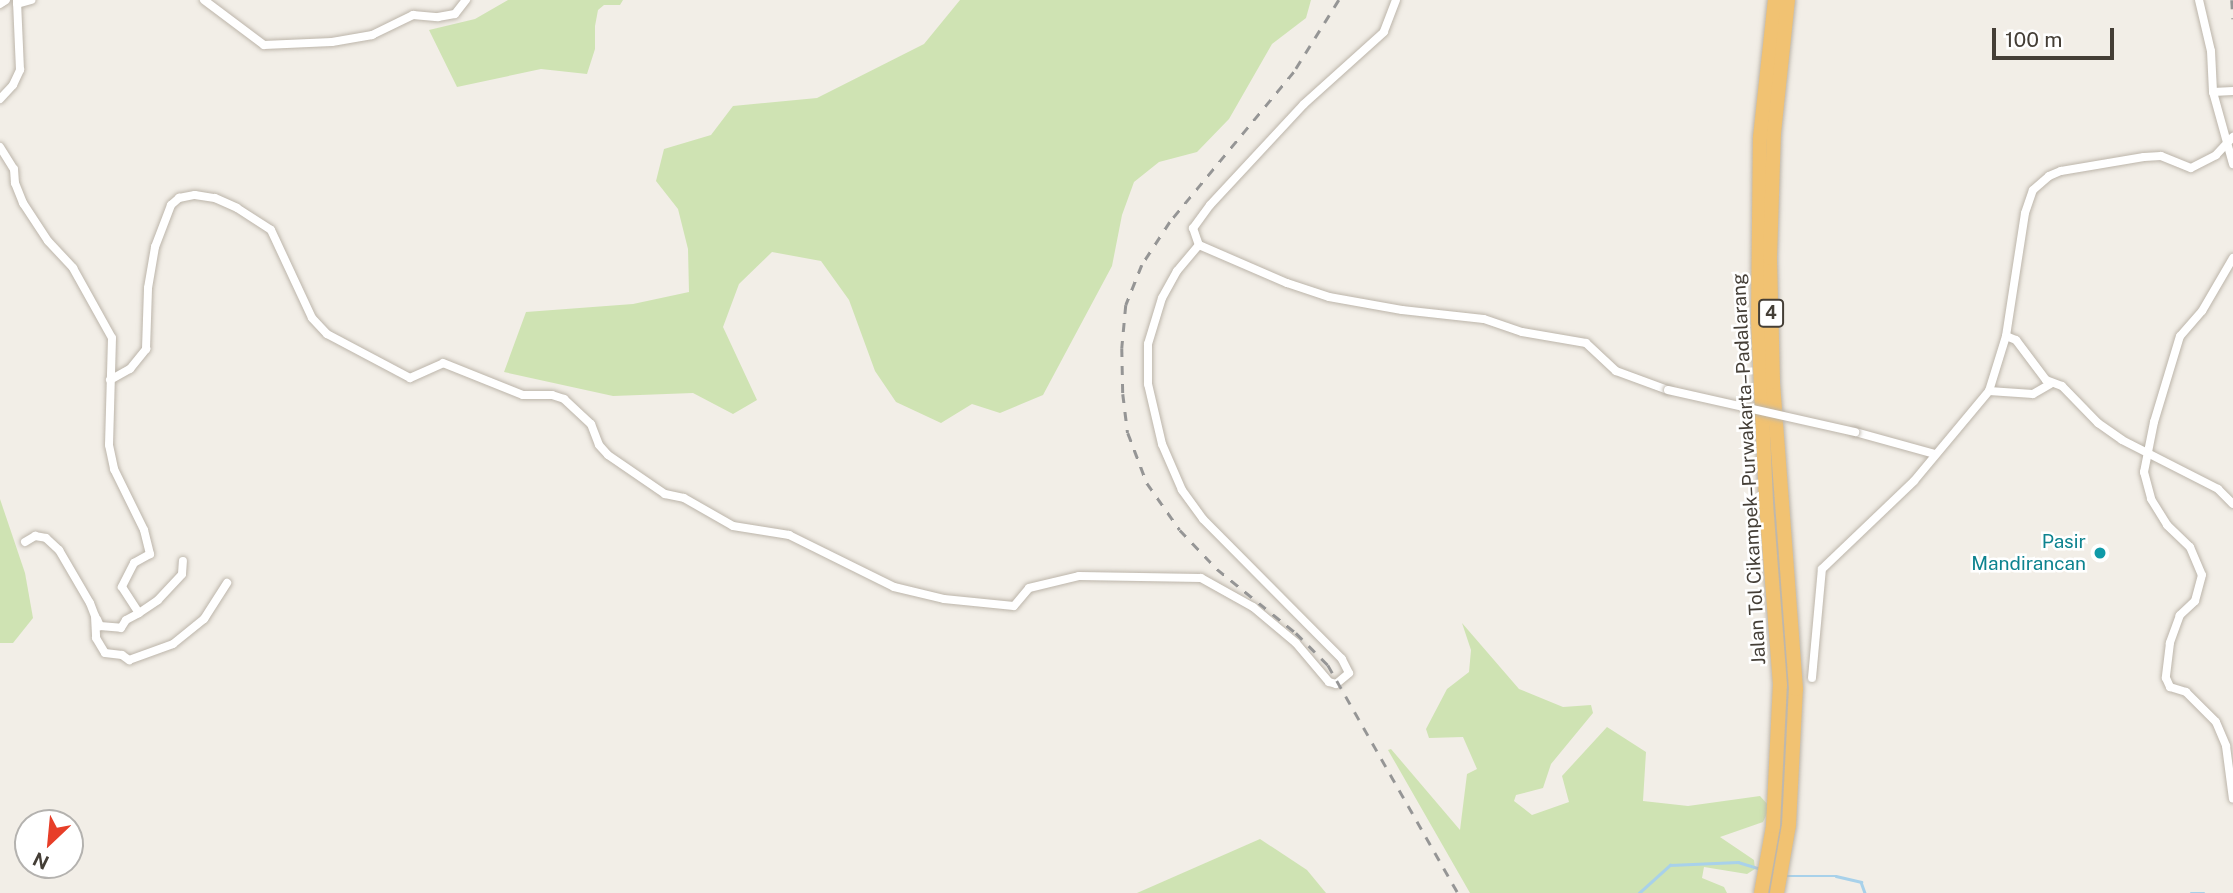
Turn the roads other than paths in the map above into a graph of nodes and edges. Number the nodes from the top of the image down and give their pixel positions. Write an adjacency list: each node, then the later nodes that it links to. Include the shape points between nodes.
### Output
1 (6, 0): 10 (street)
2 (32, 0): 9 (street)
3 (205, 0): 4 (street, via 264,44 372,35 413,15 455,14)
4 (466, 0)
5 (1396, 0): 17 (street, via 1384,32 1304,104 1217,196 1193,228)
6 (1774, 0): 33 (highway, Jalan Tol Cikampek–Purwakarta–Padalarang / 4, via 1760,137 1757,262 1766,502 1780,685 1773,826)
7 (1788, 0): 34 (highway, Jalan Tol Cikampek–Purwakarta–Padalarang / 4, via 1774,133 1770,258 1779,490 1796,689 1790,825)
8 (2199, 0): 12 (street, via 2211,51)
9 (17, 2): 13 (street, via 20,70)
10 (0, 4)
11 (2233, 91): 12 (street)
12 (2213, 92): 14 (street)
13 (0, 99)
14 (2230, 140): 16 (street); 19 (street, via 2216,155 2191,169 2161,156 2049,176 2033,190 2025,213)
15 (0, 147): 20 (street, via 14,169 23,203 73,268 109,327 113,353)
16 (2233, 164)
17 (1199, 245): 20 (street, via 1162,298 1148,344 1148,384 1162,444 1182,490 1203,519 1342,659 1349,673 1336,684 1253,607 1201,578 1079,576 1029,588 1015,606 894,587 789,535 733,526 684,498 665,494 608,455 591,424 564,399 523,395 443,363 410,378 327,334 312,318 271,230 215,198 195,195 171,205 148,288 146,349 130,369); 23 (street, bridge, via 1329,297 1484,320 1586,343 1616,371 1668,390)
18 (2233, 258): 24 (street, via 2202,311 2180,336 2154,422)
19 (2006, 336): 21 (street, via 2027,350); 22 (street)
20 (110, 380): 29 (street, via 108,435 114,469 144,530 150,554 134,563 122,587)
21 (2050, 384): 22 (street, via 2034,394); 24 (street, via 2062,386 2098,423)
22 (1989, 391): 23 (street)
23 (1935, 454): 31 (street, via 1914,481 1822,569)
24 (2150, 455): 25 (street, via 2218,489); 32 (street, via 2144,472 2151,499 2167,525 2190,547 2202,575 2195,601 2180,615 2170,643 2166,678 2170,687 2186,692 2216,722 2226,746)
25 (2233, 504)
26 (25, 542): 30 (street, via 34,536 46,538 59,550)
27 (183, 561): 29 (street, via 182,574)
28 (228, 583): 30 (street, via 204,619 173,644 129,660 105,653 96,638)
29 (139, 613): 30 (street, via 121,628 100,626)
30 (95, 616)
31 (1812, 678)
32 (2233, 799)
33 (1761, 893)
34 (1777, 893)

